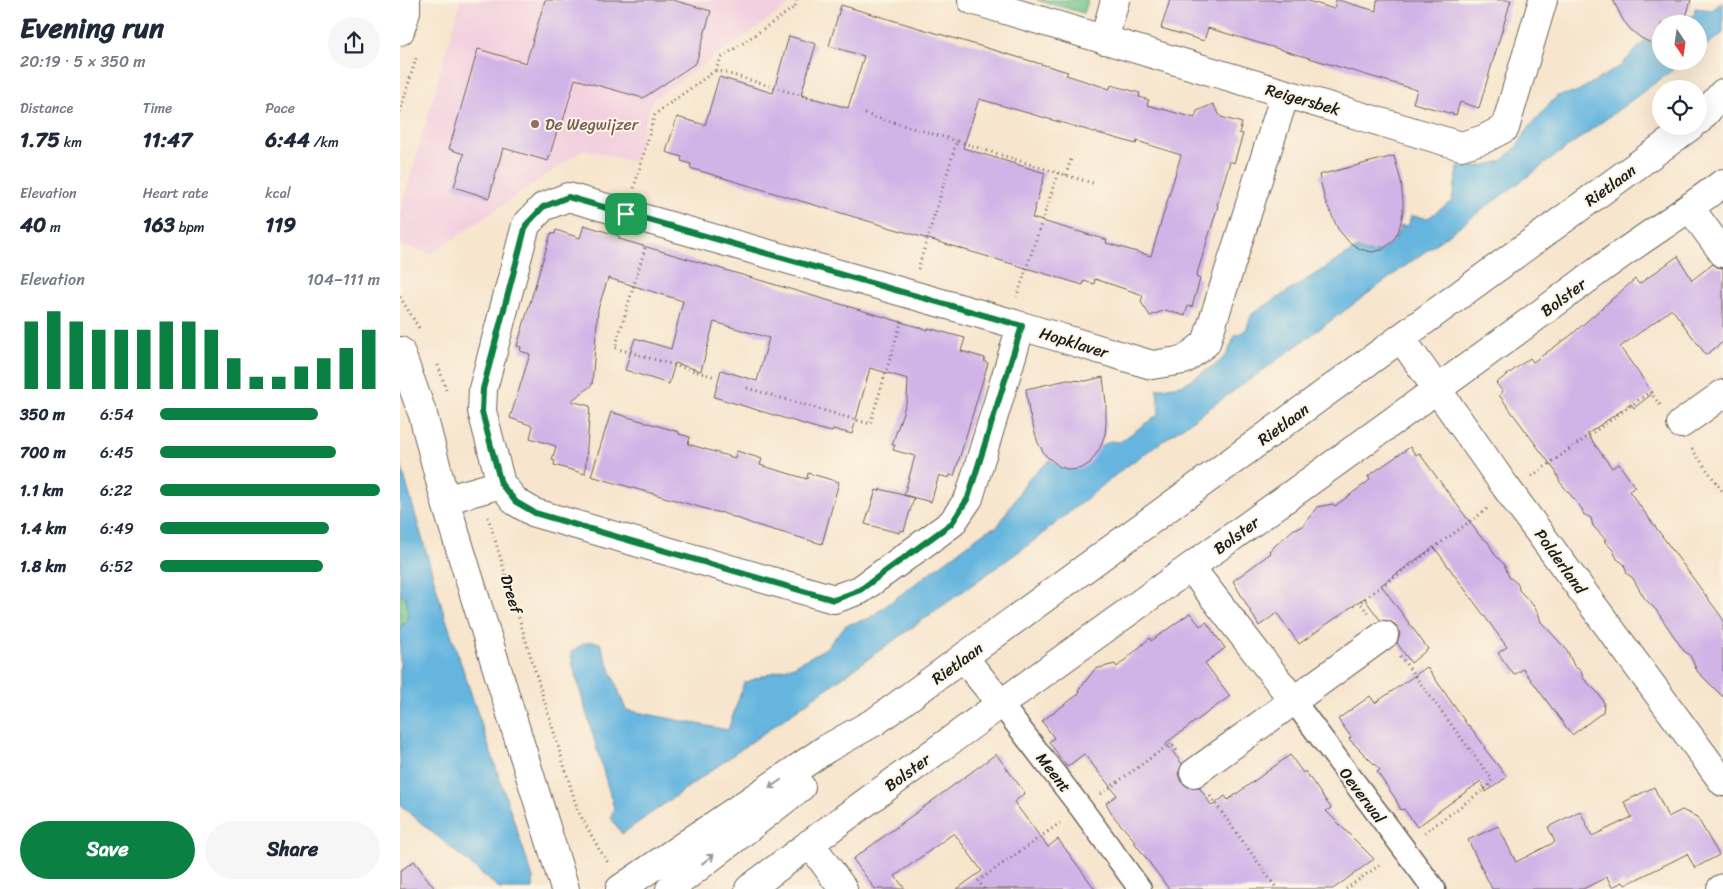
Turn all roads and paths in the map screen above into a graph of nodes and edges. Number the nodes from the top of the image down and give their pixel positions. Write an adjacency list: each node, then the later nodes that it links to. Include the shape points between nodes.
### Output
1 (796, 0): 6 (path, via 795,7 721,58)
2 (972, 0): 5 (street, Reigersbek)
3 (1115, 0): 5 (street)
4 (1544, 0): 8 (street, Reigersbek, via 1505,128 1484,139 1460,146)
5 (1104, 40): 8 (street, Reigersbek)
6 (716, 70): 9 (path); 20 (path, via 655,114)
7 (1723, 93): 11 (street, Rietlaan)
8 (1286, 94): 24 (street, Hopklaver, via 1206,342 1184,360 1152,365)
9 (813, 99)
10 (865, 114): 13 (path)
11 (1707, 115)
12 (1682, 135): 26 (street, Rietlaan)
13 (957, 142)
14 (1071, 158): 16 (path)
15 (1058, 173): 16 (path)
16 (1066, 175): 18 (path)
17 (1723, 183): 19 (street, Bolster)
18 (1096, 184)
19 (1690, 208): 22 (street); 30 (street, Bolster, via 1603,267)
20 (626, 214): 21 (street, Hopklaver); 34 (street, Hopklaver, via 568,197 543,207 526,225 483,389 482,412)
21 (653, 221): 24 (street, Hopklaver); 29 (path, via 615,348)
22 (1723, 253)
23 (400, 298): 25 (path)
24 (1022, 326): 34 (street, via 968,498 952,523 860,590 834,600 535,513)
25 (423, 335)
26 (1401, 338): 30 (street, Polderland); 40 (street, Rietlaan)
27 (400, 351): 36 (street, via 423,415)
28 (435, 359): 32 (path)
29 (715, 377)
30 (1438, 390): 37 (street, Bolster); 45 (street, Polderland)
31 (1723, 394): 33 (street)
32 (448, 396)
33 (1681, 424): 35 (path, via 1676,427)
34 (491, 487): 36 (street); 49 (path, Dreef, via 578,811)
35 (1723, 492)
36 (445, 500): 50 (street)
37 (1191, 568): 41 (street, Oeverwal); 42 (street, Bolster)
38 (1360, 602): 39 (path)
39 (1384, 635): 41 (street); 48 (path, via 1492,779 1489,786)
40 (964, 658): 42 (street, Meent); 43 (street, Rietlaan)
41 (1293, 700): 44 (street); 48 (street, Oeverwal)
42 (1001, 704): 46 (street, Meent); 47 (street, Bolster)
43 (876, 721): 49 (street, Rietlaan, one-way to 49, via 826,749); 51 (street, Rietlaan, one-way to 43, via 835,761)
44 (1194, 773): 46 (path, via 1171,743); 56 (path)
45 (1723, 782)
46 (1081, 808): 54 (path, via 978,881); 55 (street, Meent)
47 (810, 843): 52 (street, Bolster); 53 (street)
48 (1404, 848): 57 (path); 58 (street, Oeverwal)
49 (622, 887)
50 (565, 889)
51 (670, 889)
52 (749, 889)
53 (843, 889)
54 (984, 889)
55 (1140, 889)
56 (1277, 889)
57 (1346, 889)
58 (1434, 889)

